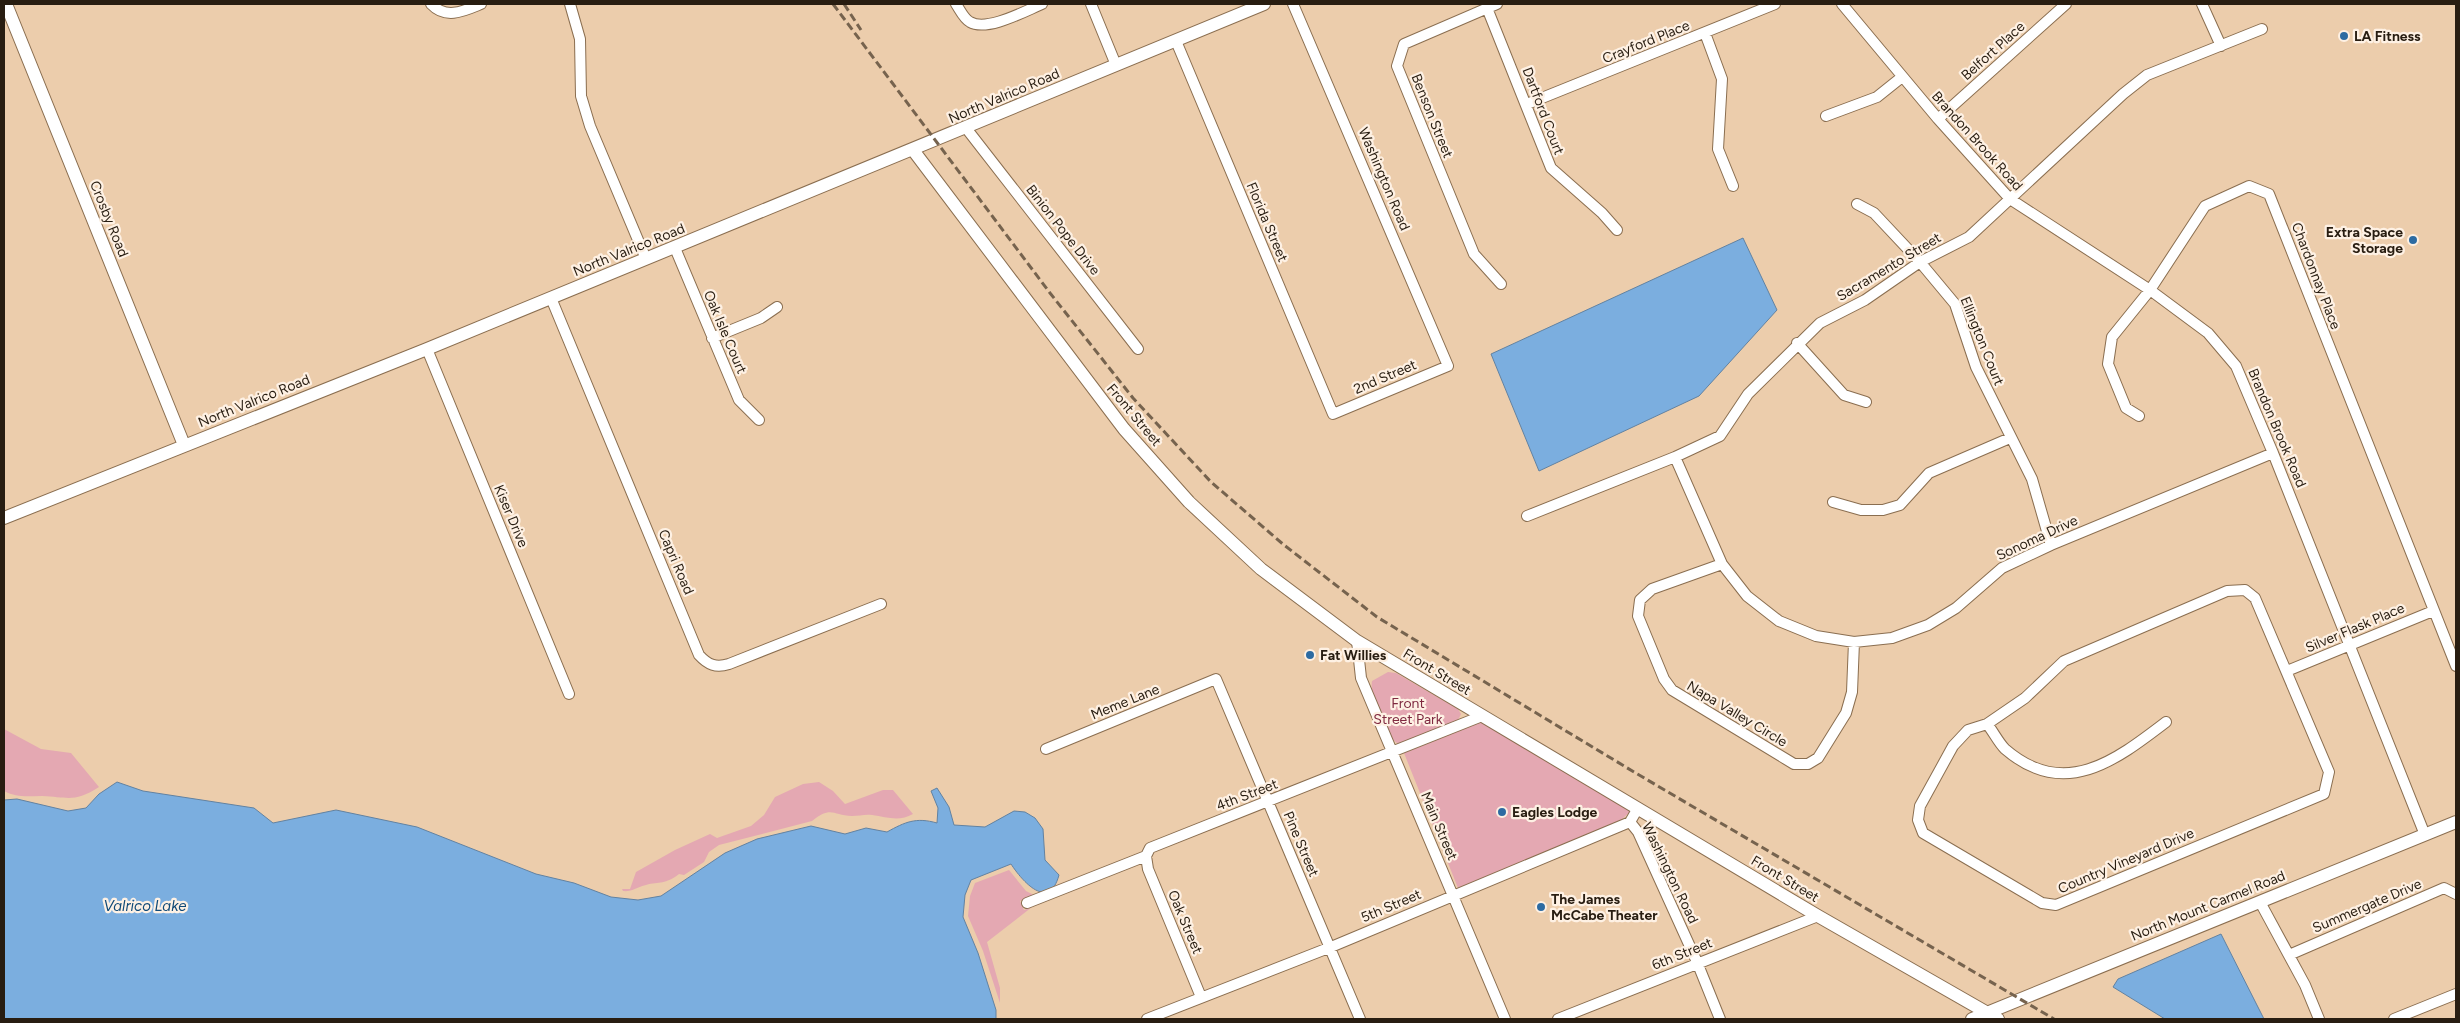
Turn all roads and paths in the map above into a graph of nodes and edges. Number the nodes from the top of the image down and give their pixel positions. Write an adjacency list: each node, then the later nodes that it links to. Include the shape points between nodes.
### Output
1 (6, 4): 47 (street, Crosby Road)
2 (431, 4): 3 (street, via 443,12 452,13)
3 (481, 4)
4 (570, 4): 31 (street, via 580,39 581,96 590,126)
5 (956, 4): 6 (street, via 968,22 979,26)
6 (1042, 4)
7 (1091, 4): 19 (street)
8 (1264, 4): 17 (street, North Valrico Road)
9 (1293, 4): 41 (street, Washington Road)
10 (1776, 4): 16 (street, Crayford Place)
11 (1842, 4): 20 (street, Brandon Brook Road)
12 (2066, 4): 23 (street, Belfort Place)
13 (2202, 4): 18 (street)
14 (1492, 6): 21 (street, Dartford Court); 33 (street, Benson Street, via 1404,44 1397,66 1474,254)
15 (2262, 29): 18 (street, Sacramento Street)
16 (1705, 33): 21 (street, Crayford Place); 26 (street, via 1722,79 1718,149)
17 (1176, 41): 19 (street, North Valrico Road); 43 (street, Florida Street)
18 (2221, 46): 27 (street, Sacramento Street, via 2147,75)
19 (1116, 65): 24 (street, North Valrico Road)
20 (1902, 77): 22 (street, via 1877,97); 23 (street, Brandon Brook Road)
21 (1527, 104): 29 (street, Dartford Court, via 1551,168)
22 (1826, 116)
23 (1938, 120): 27 (street, Brandon Brook Road)
24 (966, 128): 25 (street, North Valrico Road); 40 (street, Binion Pope Drive)
25 (913, 150): 30 (street, North Valrico Road); 57 (street, Front Street, via 1082,376 1189,502 1261,569)
26 (1733, 186)
27 (2010, 199): 32 (street, Sacramento Street, via 1969,237); 34 (street, Brandon Brook Road)
28 (1857, 204): 32 (street, Ellington Court, via 1874,213)
29 (1617, 230)
30 (674, 248): 31 (street, North Valrico Road); 37 (street, Oak Isle Court)
31 (646, 259): 35 (street, North Valrico Road)
32 (1920, 262): 38 (street, Sacramento Street, via 1865,300 1820,323); 46 (street, Ellington Court, via 1955,304 1976,367)
33 (1501, 284)
34 (2150, 290): 44 (street, Chardonnay Place, via 2112,337 2108,364 2126,408); 48 (street, Brandon Brook Road, via 2208,334 2236,366); 56 (street, Chardonnay Place, via 2205,206 2249,186 2269,194)
35 (551, 298): 39 (street, North Valrico Road); 55 (street, Capri Road, via 699,654 706,662 721,666 729,664)
36 (777, 307): 37 (street, via 761,318)
37 (712, 338): 45 (street, Oak Isle Court, via 739,400)
38 (1797, 343): 42 (street, via 1844,395); 49 (street, Sacramento Street, via 1748,394 1720,436)
39 (427, 349): 47 (street, North Valrico Road); 63 (street, Kiser Drive)
40 (1138, 349)
41 (1448, 366): 43 (street, 2nd Street)
42 (1866, 402)
43 (1333, 414)
44 (2139, 416)
45 (759, 420)
46 (2010, 438): 50 (street, via 1929,473 1900,505 1883,510 1861,510); 53 (street, Ellington Court, via 2032,479)
47 (184, 445): 52 (street, North Valrico Road)
48 (2274, 453): 53 (street, Sonoma Drive); 59 (street, Brandon Brook Road)
49 (1675, 457): 51 (street, Sacramento Street); 54 (street, Sonoma Drive)
50 (1833, 502)
51 (1528, 516)
52 (4, 518)
53 (2050, 545): 58 (street, Sonoma Drive, via 2002,568 1956,608 1928,625 1892,638)
54 (1722, 564): 58 (street, Sonoma Drive, via 1747,596 1779,620 1816,636); 58 (street, Napa Valley Circle, via 1652,589 1640,600 1638,616 1664,679 1672,690 1794,764 1808,764 1818,758 1846,712 1852,692)
55 (881, 604)
56 (2433, 611): 59 (street, Silver Flask Place); 60 (street, Chardonnay Place)
57 (1357, 641): 64 (street, Front Street); 68 (street, Main Street, via 1361,678)
58 (1854, 642)
59 (2349, 646): 61 (street, Silver Flask Place); 73 (street, Brandon Brook Road)
60 (2456, 666)
61 (2287, 672): 66 (street, Country Vineyard Drive, via 2255,598 2245,590 2227,591 2064,661 2024,698); 66 (street, Country Vineyard Drive, via 2329,772 2324,794 2056,905 2042,903 1923,833 1918,820 1920,806 1953,746 1968,730)
62 (1216, 679): 67 (street, Meme Lane); 69 (street, Pine Street)
63 (569, 694)
64 (1482, 716): 68 (street, 4th Street); 70 (street, Front Street)
65 (2166, 722): 66 (street, via 2135,745 2084,772 2064,775 2042,772 2005,748)
66 (1988, 724)
67 (1046, 750)
68 (1393, 752): 69 (street, 4th Street); 76 (street, Main Street)
69 (1268, 802): 74 (street, 4th Street, via 1150,848); 80 (street, Pine Street)
70 (1638, 808): 71 (street); 79 (street, Front Street)
71 (1630, 822): 76 (street, 5th Street); 82 (street, Washington Road, via 1638,832)
72 (2456, 822): 73 (street, North Mount Carmel Road)
73 (2425, 835): 77 (street, North Mount Carmel Road)
74 (1146, 856): 78 (street, 4th Street); 84 (street, Oak Street, via 1148,869)
75 (2456, 894): 81 (street, Summergate Drive, via 2444,888)
76 (1453, 895): 80 (street, 5th Street); 88 (street, Main Street)
77 (2260, 902): 81 (street); 85 (street, North Mount Carmel Road)
78 (1028, 904)
79 (1818, 916): 82 (street, 6th Street); 85 (street, Front Street)
80 (1330, 947): 84 (street, 5th Street); 87 (street, Pine Street)
81 (2289, 955): 92 (street)
82 (1697, 962): 89 (street, 6th Street); 90 (street, Washington Road)
83 (2456, 994): 93 (street)
84 (1201, 997): 86 (street, 5th Street)
85 (1993, 1016): 91 (street, North Mount Carmel Road)
86 (1147, 1019)
87 (1360, 1019)
88 (1505, 1019)
89 (1558, 1019)
90 (1720, 1019)
91 (1972, 1019)
92 (2319, 1019)
93 (2394, 1019)

